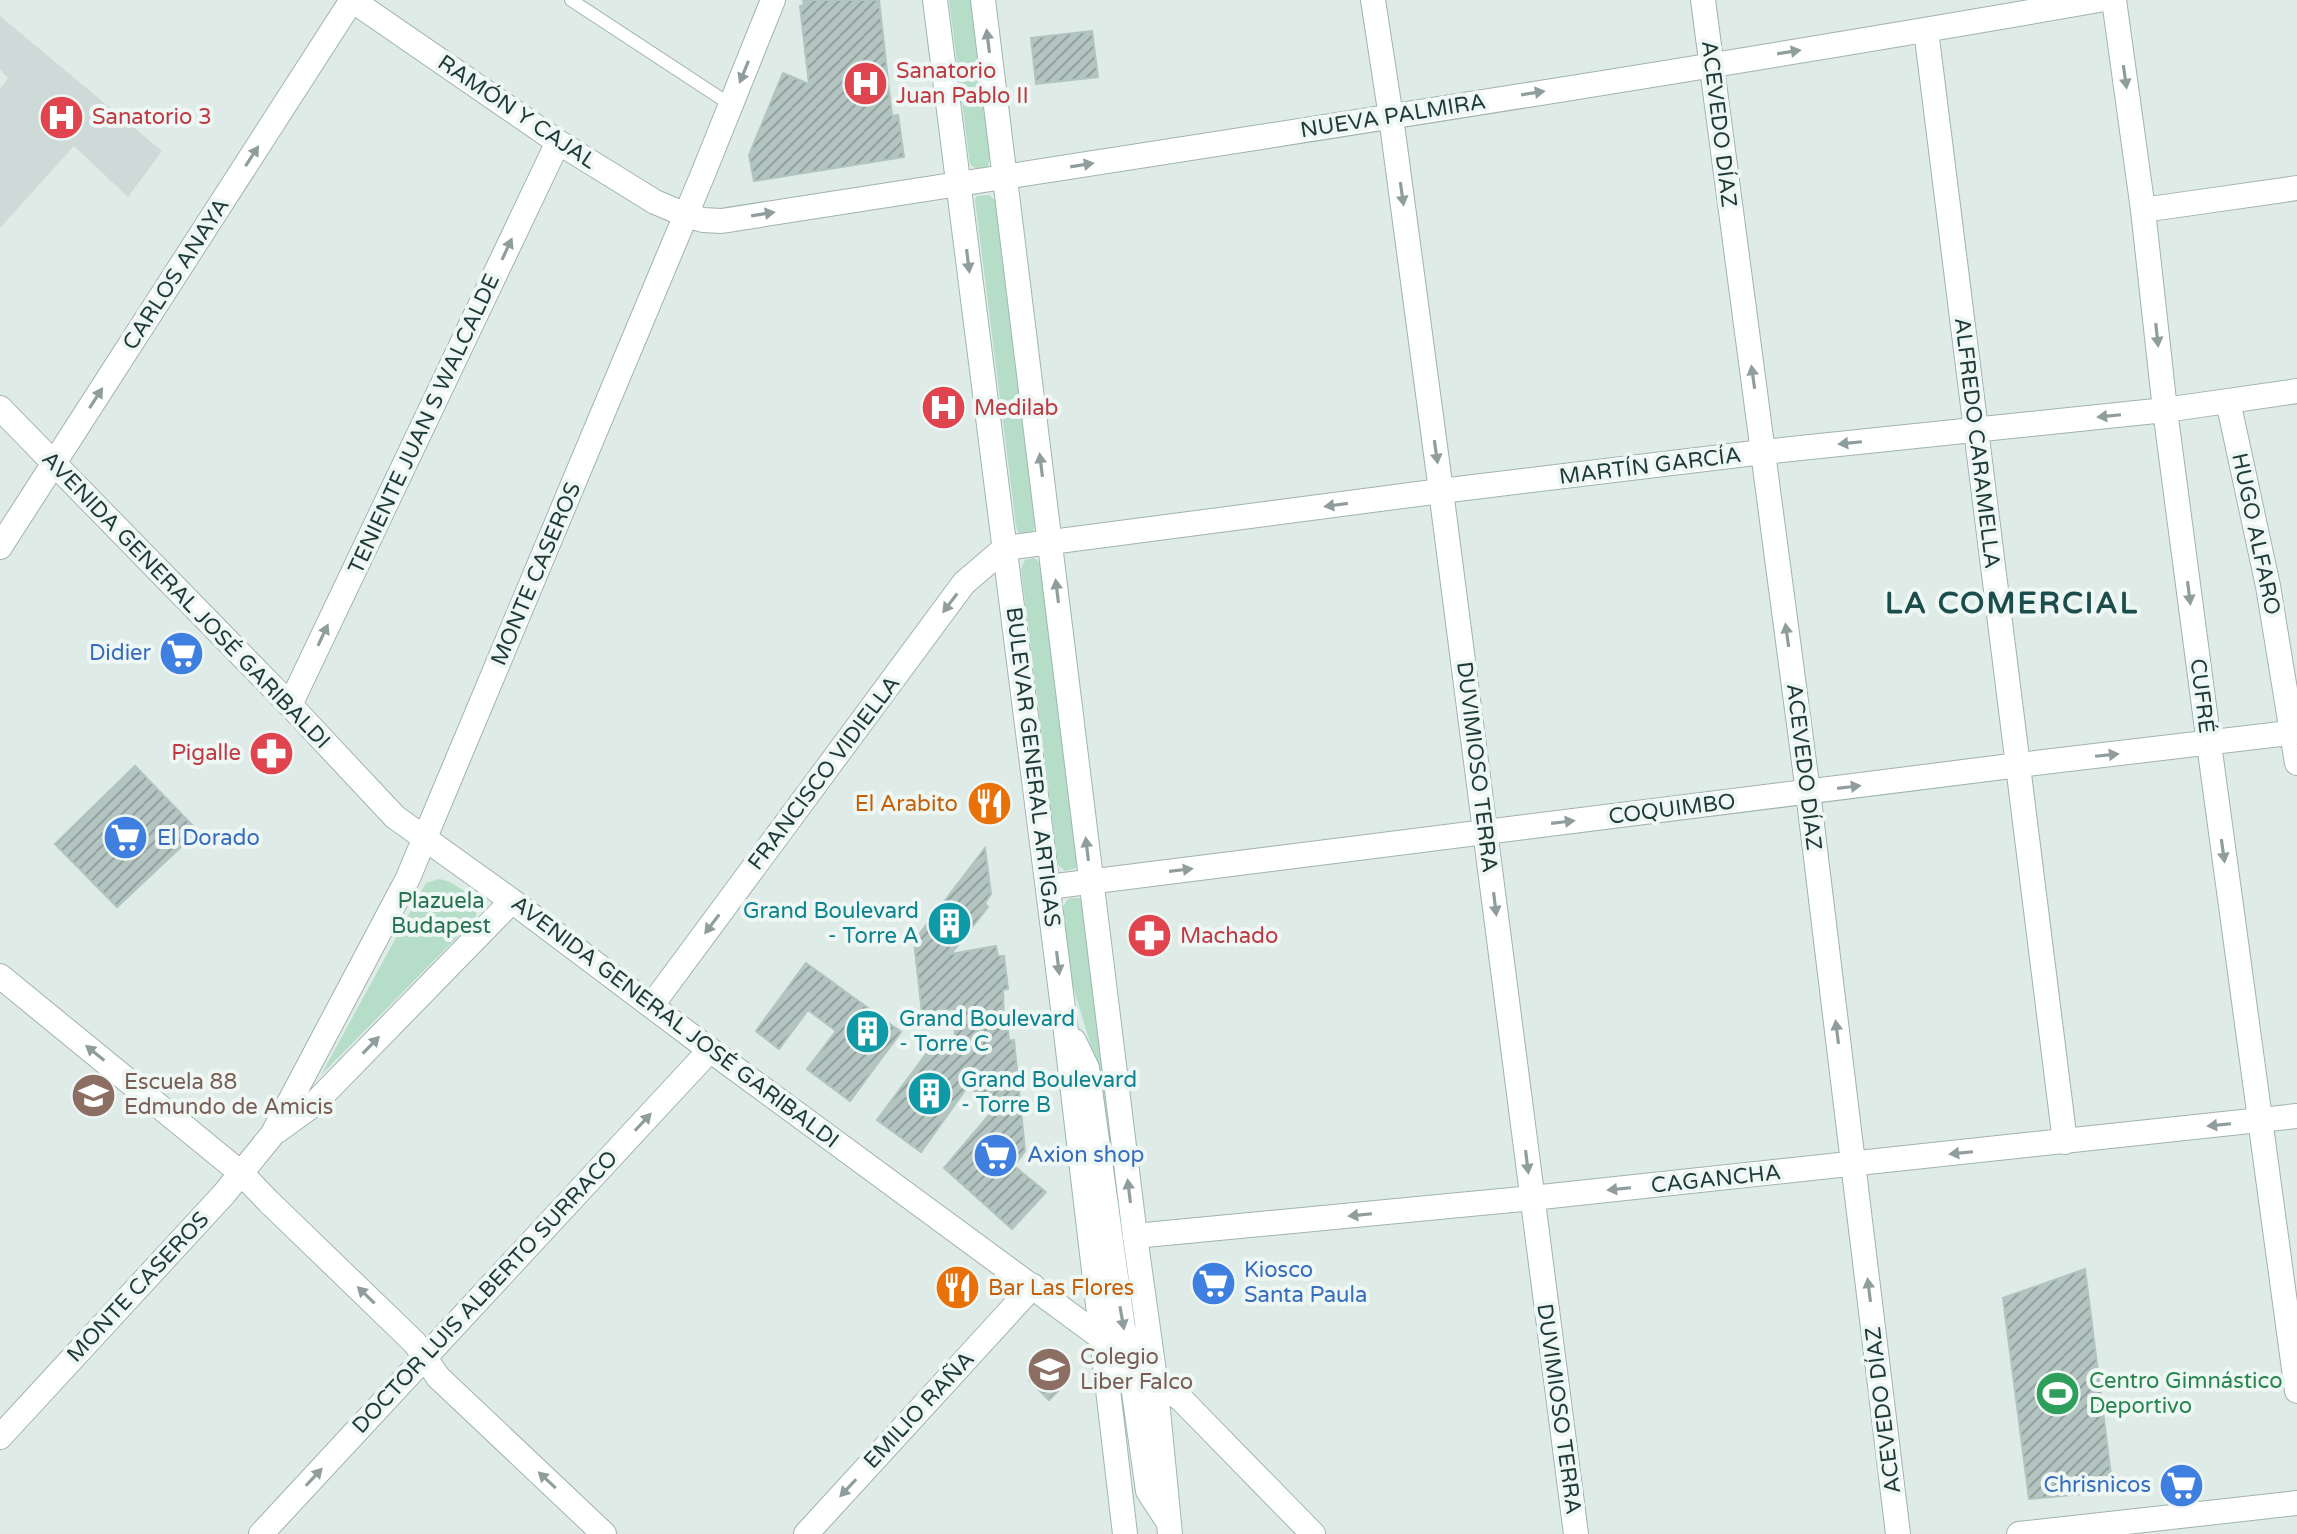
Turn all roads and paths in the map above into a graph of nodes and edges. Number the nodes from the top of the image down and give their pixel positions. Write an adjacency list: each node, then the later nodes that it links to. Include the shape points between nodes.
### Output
1 (352, 0): 14 (street, RAMÓN Y CAJAL); 26 (street, CARLOS ANAYA, one-way to 1)
2 (571, 0): 12 (lane)
3 (773, 0): 12 (street, MONTE CASEROS, one-way to 12)
4 (935, 0): 16 (street, BULEVAR GENERAL ARTIGAS)
5 (983, 0): 15 (street, BULEVAR GENERAL ARTIGAS, one-way to 5)
6 (1373, 0): 13 (street, DUVIMIOSO TERRA)
7 (1703, 0): 11 (street, ACEVEDO DÍAZ)
8 (2099, 0): 10 (street, NUEVA PALMIRA)
9 (2114, 0): 18 (street, CUFRÉ, one-way to 18)
10 (1926, 30): 11 (street, NUEVA PALMIRA, one-way to 10); 24 (street, ALFREDO CARAMELLA)
11 (1711, 64): 13 (street, NUEVA PALMIRA, one-way to 11); 25 (street, ACEVEDO DÍAZ, one-way to 11)
12 (731, 105): 19 (street, MONTE CASEROS)
13 (1391, 117): 15 (street, NUEVA PALMIRA, one-way to 13); 27 (street, DUVIMIOSO TERRA, one-way to 27)
14 (558, 142): 19 (street, RAMÓN Y CAJAL, via 655,202); 31 (street, TENIENTE JUAN S WALCALDE, one-way to 14)
15 (1005, 177): 16 (street, NUEVA PALMIRA); 28 (street, BULEVAR GENERAL ARTIGAS, one-way to 15)
16 (958, 184): 19 (street, NUEVA PALMIRA, one-way to 16, via 721,221); 30 (street, BULEVAR GENERAL ARTIGAS, one-way to 30)
17 (2297, 188): 18 (street)
18 (2143, 210): 23 (street, CUFRÉ, one-way to 23)
19 (686, 215): 38 (street, MONTE CASEROS)
20 (2297, 391): 21 (street, MARTÍN GARCÍA)
21 (2228, 401): 23 (street, MARTÍN GARCÍA); 32 (street, HUGO ALFARO)
22 (0, 408): 26 (street, AVENIDA GENERAL JOSÉ GARIBALDI)
23 (2165, 410): 24 (street, MARTÍN GARCÍA, one-way to 24); 33 (street, CUFRÉ, one-way to 33)
24 (1975, 430): 25 (street, MARTÍN GARCÍA, one-way to 25); 35 (street, ALFREDO CARAMELLA)
25 (1763, 452): 27 (street, MARTÍN GARCÍA); 36 (street, ACEVEDO DÍAZ, one-way to 25)
26 (54, 463): 29 (street, CARLOS ANAYA); 31 (street, AVENIDA GENERAL JOSÉ GARIBALDI)
27 (1441, 491): 28 (street, MARTÍN GARCÍA, one-way to 28); 37 (street, DUVIMIOSO TERRA)
28 (1051, 543): 30 (street, MARTÍN GARCÍA); 39 (street, BULEVAR GENERAL ARTIGAS, one-way to 28)
29 (0, 547)
30 (1005, 548): 40 (street, BULEVAR GENERAL ARTIGAS); 43 (street, FRANCISCO VIDIELLA, one-way to 43, via 964,583)
31 (290, 705): 38 (street, AVENIDA GENERAL JOSÉ GARIBALDI, via 395,817)
32 (2295, 733): 33 (street, COQUIMBO); 34 (street, HUGO ALFARO)
33 (2209, 744): 35 (street, COQUIMBO, one-way to 33); 47 (street, CUFRÉ, one-way to 47)
34 (2297, 763)
35 (2019, 765): 36 (street, COQUIMBO, one-way to 35); 49 (street, ALFREDO CARAMELLA)
36 (1808, 792): 37 (street, COQUIMBO, one-way to 36); 50 (street, ACEVEDO DÍAZ, one-way to 36)
37 (1485, 831): 39 (street, COQUIMBO, one-way to 37); 52 (street, DUVIMIOSO TERRA, one-way to 52)
38 (425, 838): 41 (street, AVENIDA GENERAL JOSÉ GARIBALDI); 48 (street, MONTE CASEROS)
39 (1091, 881): 40 (street, COQUIMBO); 53 (street, BULEVAR GENERAL ARTIGAS, one-way to 39)
40 (1048, 887): 44 (street, BULEVAR GENERAL ARTIGAS, one-way to 44)
41 (512, 901): 43 (street, AVENIDA GENERAL JOSÉ GARIBALDI); 48 (street, MONTE CASEROS, one-way to 41, via 313,1105)
42 (0, 976): 51 (street, one-way to 42)
43 (652, 1005): 45 (street, AVENIDA GENERAL JOSÉ GARIBALDI)
44 (1065, 1024): 55 (street, BULEVAR GENERAL ARTIGAS); 57 (street, one-way to 57, via 1087,1068 1123,1328 1131,1349)
45 (710, 1050): 54 (street, AVENIDA GENERAL JOSÉ GARIBALDI); 56 (street, DOCTOR LUIS ALBERTO SURRACO, one-way to 45)
46 (2297, 1116): 47 (street, CAGANCHA)
47 (2260, 1120): 49 (street, CAGANCHA, one-way to 49); 58 (street, CUFRÉ)
48 (272, 1135): 51 (street, MONTE CASEROS)
49 (2065, 1142): 50 (street, CAGANCHA, one-way to 50)
50 (1854, 1165): 52 (street, CAGANCHA, one-way to 52); 68 (street, ACEVEDO DÍAZ, one-way to 50)
51 (242, 1174): 56 (street, one-way to 51); 59 (street, MONTE CASEROS)
52 (1532, 1198): 53 (street, CAGANCHA, one-way to 53); 67 (street, DUVIMIOSO TERRA)
53 (1135, 1236): 57 (street, BULEVAR GENERAL ARTIGAS)
54 (1033, 1286): 55 (street, AVENIDA GENERAL JOSÉ GARIBALDI); 64 (street, EMILIO RAÑA, one-way to 64)
55 (1103, 1339): 57 (street, AVENIDA GENERAL JOSÉ GARIBALDI); 61 (street, via 1133,1385 1148,1491); 65 (street, BULEVAR GENERAL ARTIGAS)
56 (425, 1357): 62 (street, DOCTOR LUIS ALBERTO SURRACO, one-way to 56); 63 (street, one-way to 56, via 438,1377)
57 (1155, 1379): 61 (street, BULEVAR GENERAL ARTIGAS); 66 (street, AVENIDA GENERAL JOSÉ GARIBALDI)
58 (2297, 1391)
59 (0, 1437)
60 (2297, 1503): 69 (street)
61 (1170, 1528)
62 (261, 1534)
63 (604, 1534)
64 (806, 1534)
65 (1125, 1534)
66 (1313, 1534)
67 (1576, 1534)
68 (1898, 1534)
69 (2019, 1534)

